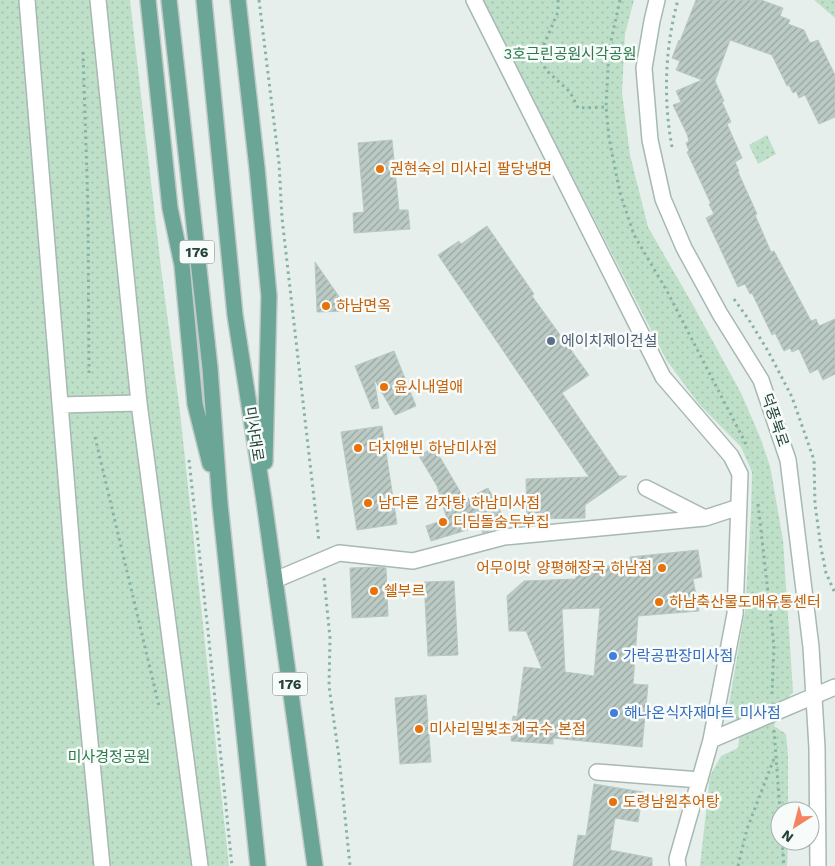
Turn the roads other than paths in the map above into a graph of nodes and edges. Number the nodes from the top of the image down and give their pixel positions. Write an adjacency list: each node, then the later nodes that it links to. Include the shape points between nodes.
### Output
1 (27, 0): 10 (street)
2 (98, 0): 9 (street)
3 (148, 0): 13 (main road, via 170,208 182,264 195,404)
4 (170, 0): 13 (main road, 176, via 210,368)
5 (204, 0): 12 (main road, 미사대로 / 176, via 235,316)
6 (238, 0): 12 (main road, via 269,296)
7 (474, 0): 14 (street, via 663,377 731,456 740,474)
8 (657, 0): 18 (street, 덕풍북로, via 644,68 650,140 663,199 684,248 761,380 788,460 811,647)
9 (139, 403): 10 (street); 23 (street)
10 (60, 405): 22 (street)
11 (646, 488): 15 (street)
12 (264, 501): 16 (main road, 미사대로 / 176)
13 (220, 504): 24 (main road, 176)
14 (739, 507): 15 (street); 19 (street, via 735,614)
15 (704, 518): 16 (street, via 504,537 413,562 339,553)
16 (276, 580): 25 (main road, 미사대로 / 176)
17 (835, 687): 18 (street)
18 (813, 697): 19 (street); 27 (street, 덕풍북로)
19 (711, 740): 21 (street)
20 (597, 772): 21 (street)
21 (700, 780): 26 (street, via 677,859)
22 (102, 866)
23 (200, 866)
24 (258, 866)
25 (314, 866)
26 (678, 866)
27 (818, 866)

